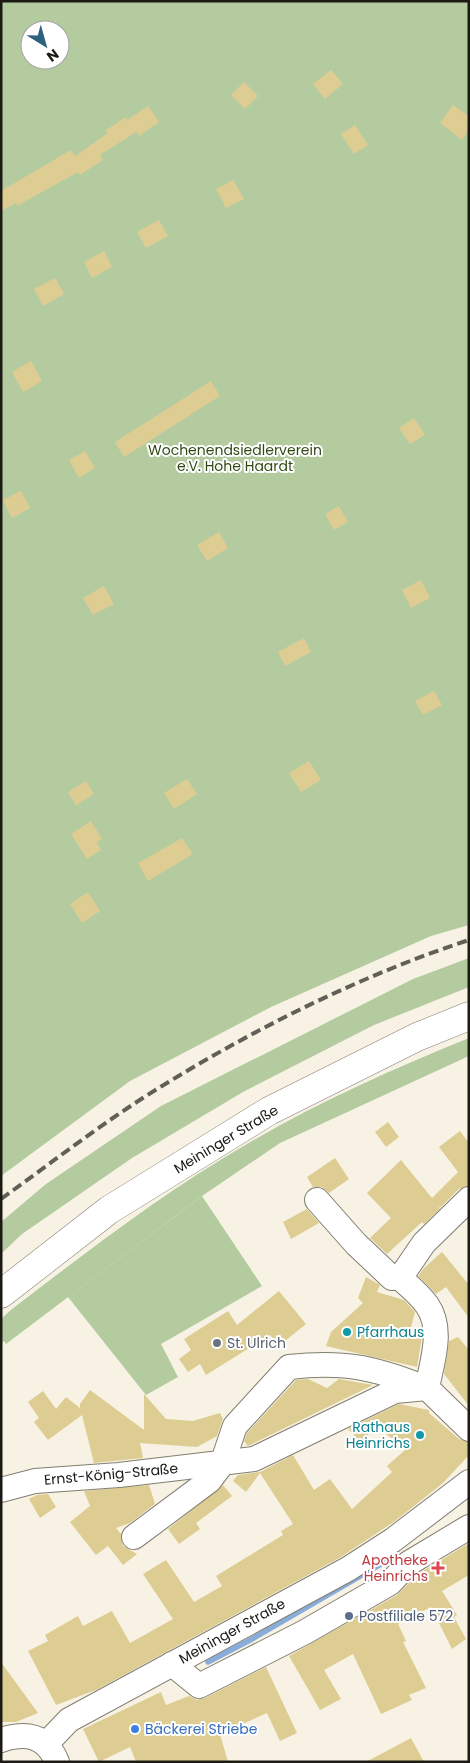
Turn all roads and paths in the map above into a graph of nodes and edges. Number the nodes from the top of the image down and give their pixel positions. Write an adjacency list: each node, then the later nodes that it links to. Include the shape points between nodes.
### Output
1 (469, 1016): 5 (main road, Meininger Straße, via 417,1037 270,1111 109,1210)
2 (469, 1199): 4 (street, via 424,1243)
3 (317, 1200): 4 (street, via 379,1266 392,1278)
4 (400, 1278): 6 (street, via 427,1305 434,1318 436,1345)
5 (1, 1294)
6 (426, 1388): 7 (street); 8 (street, Ernst-König-Straße, via 395,1391 254,1459); 8 (street, via 360,1366 314,1364 289,1367 234,1426)
7 (469, 1428)
8 (222, 1464): 10 (street, Ernst-König-Straße, via 35,1481); 12 (street, via 209,1481)
9 (469, 1482): 13 (street, Meininger Straße)
10 (1, 1490)
11 (469, 1527): 14 (street, Meininger Straße)
12 (134, 1537)
13 (393, 1540): 14 (street); 15 (street, Meininger Straße, via 348,1569)
14 (409, 1563): 15 (street, Meininger Straße, via 390,1584)
15 (298, 1614): 16 (street, Meininger Straße); 16 (street, Meininger Straße, via 199,1686)
16 (172, 1664): 18 (street, Meininger Straße, via 69,1720)
17 (1, 1740): 18 (street, Meininger Straße, via 16,1735 35,1736)
18 (51, 1753)

